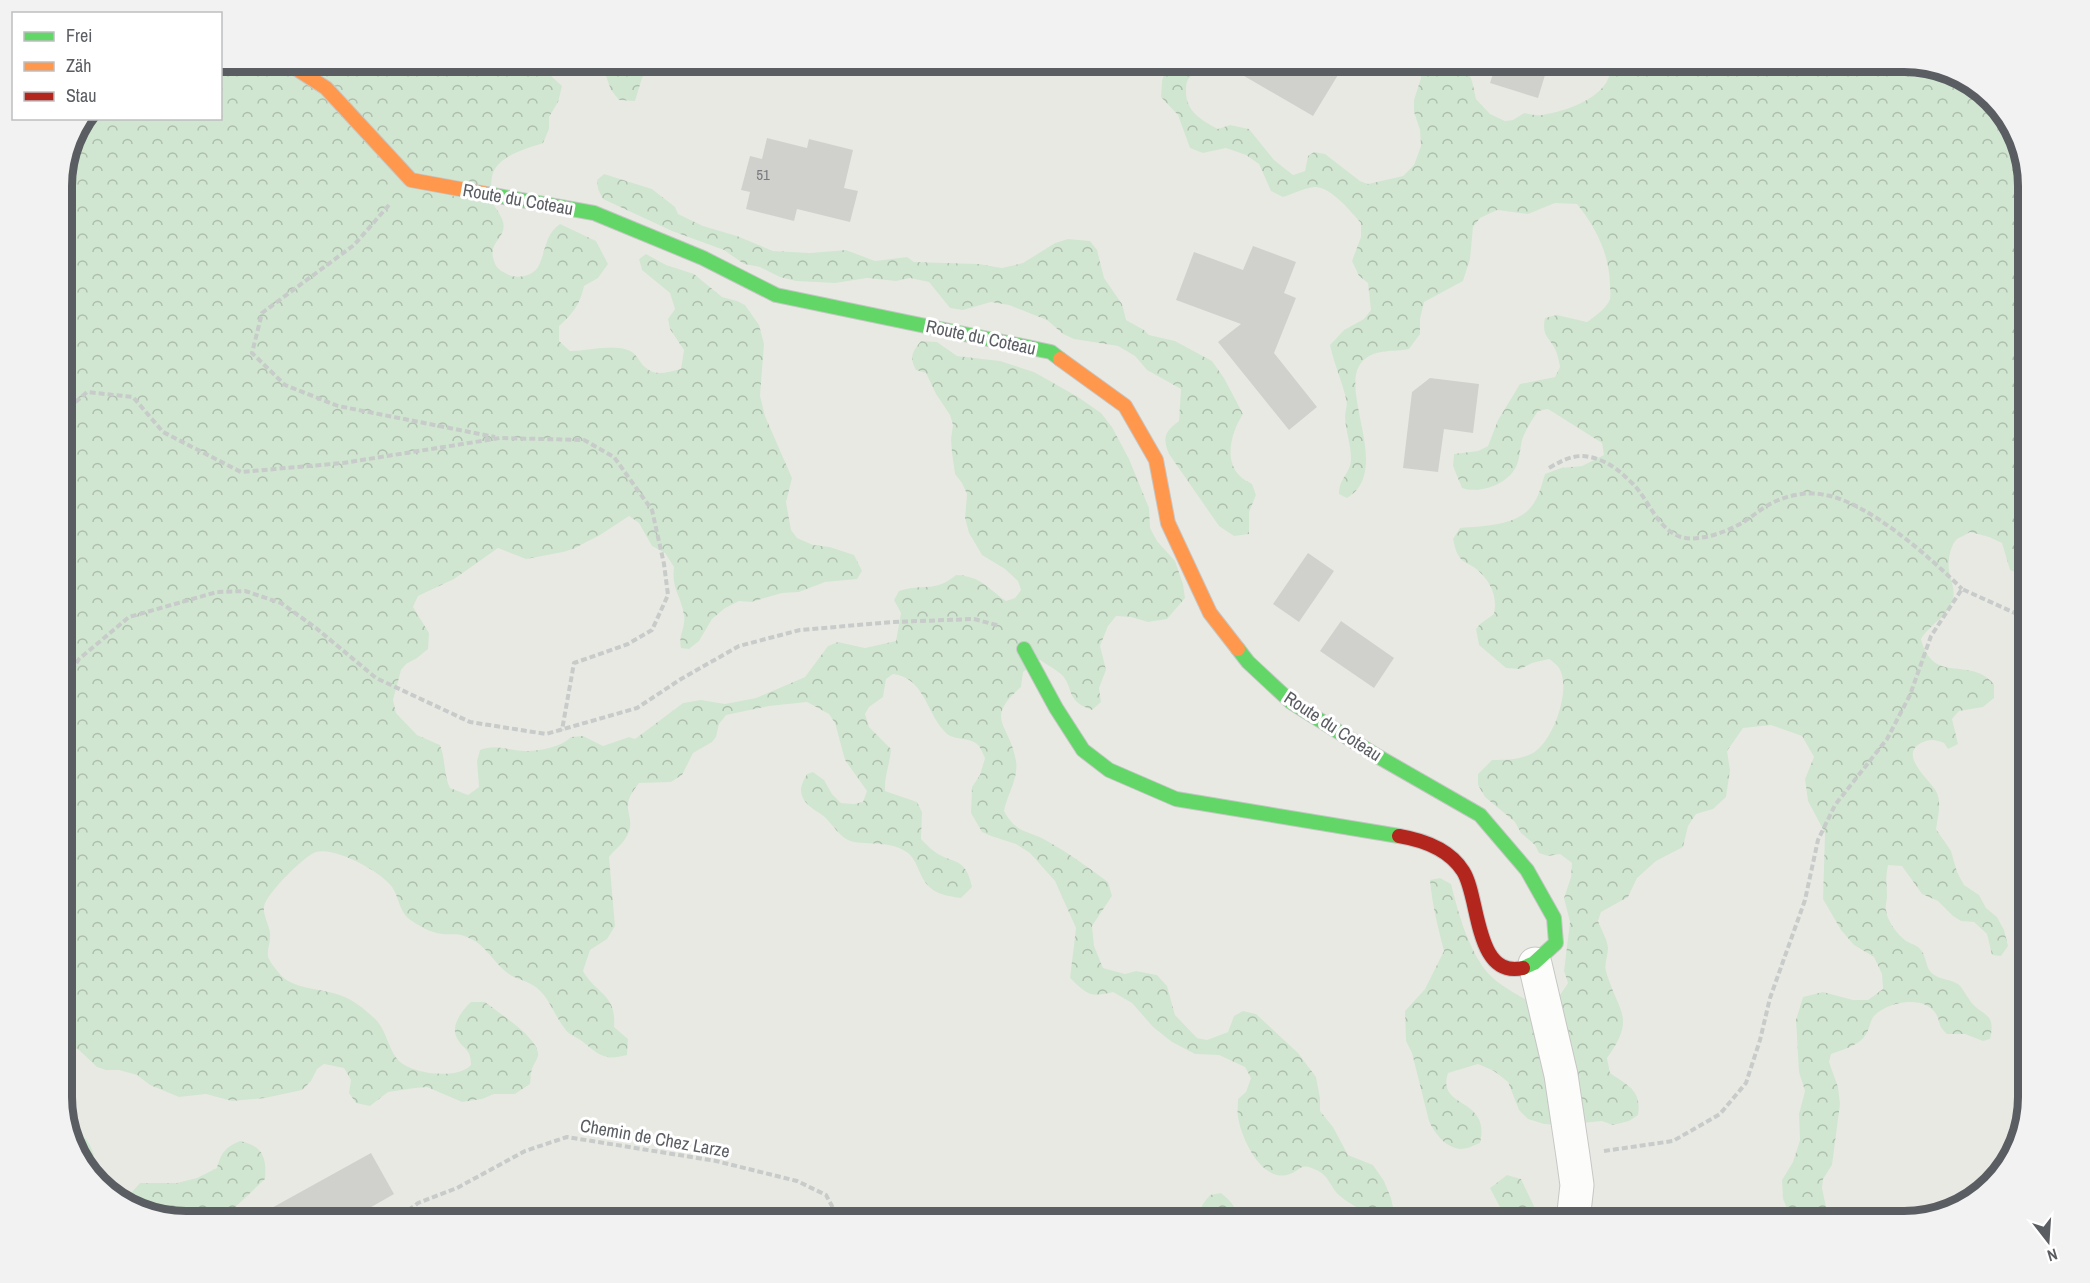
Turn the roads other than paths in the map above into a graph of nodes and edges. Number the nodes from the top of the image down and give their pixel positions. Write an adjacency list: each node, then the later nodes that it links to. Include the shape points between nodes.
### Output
1 (301, 72): 3 (street, Route du Coteau, via 326,88 411,180 594,213 703,258 776,295 1051,352 1125,406 1156,460 1168,523 1210,613 1248,662 1291,702 1480,815 1527,870 1554,918 1556,943)
2 (1024, 649): 3 (street, via 1083,750 1109,770 1176,799 1418,839 1443,850 1467,878 1483,941 1495,963 1512,970)
3 (1535, 964): 4 (street, via 1561,1075 1577,1185)
4 (1574, 1211)

